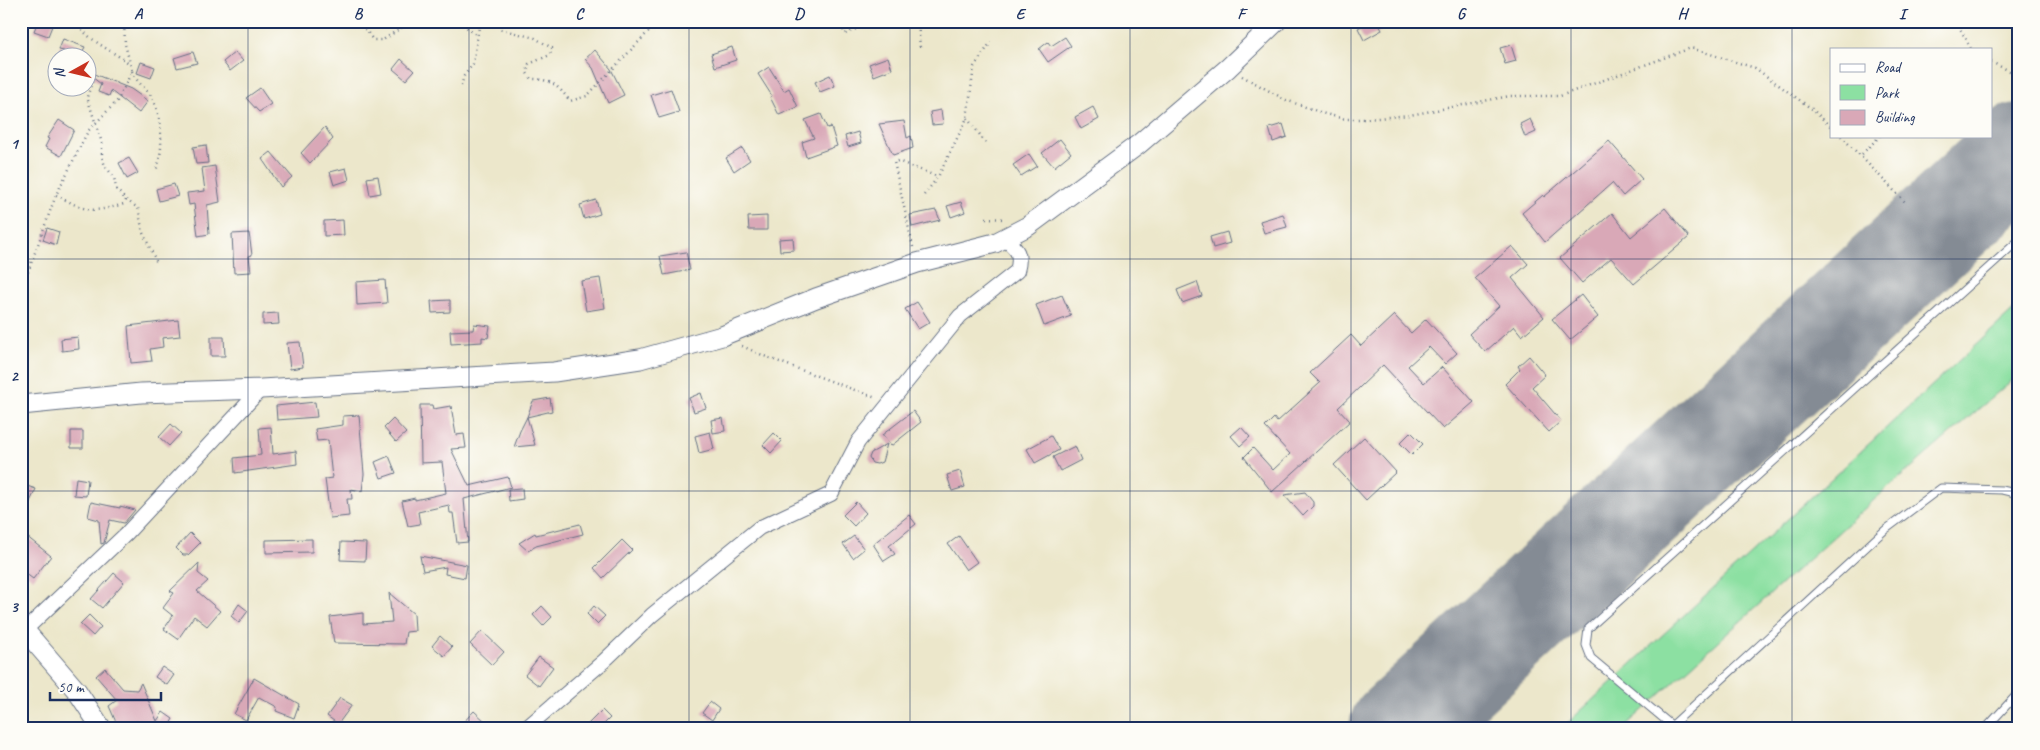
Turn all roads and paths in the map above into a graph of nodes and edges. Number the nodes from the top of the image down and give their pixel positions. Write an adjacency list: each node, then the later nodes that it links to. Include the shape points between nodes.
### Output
1 (76, 21): 23 (path, via 87,37)
2 (124, 21): 23 (path, via 125,44)
3 (359, 21): 4 (path, via 373,40 383,40)
4 (411, 21)
5 (459, 21): 18 (path)
6 (487, 21): 18 (path, via 479,27)
7 (495, 21): 8 (path, via 500,29 535,38 552,48 550,55 529,64 527,73 531,79 557,85 570,101 587,96 652,28)
8 (664, 21)
9 (764, 21): 17 (path)
10 (839, 21): 11 (path, via 845,34)
11 (873, 21)
12 (918, 21): 21 (path)
13 (1277, 21): 24 (main road)
14 (1600, 21): 16 (path)
15 (1956, 21): 20 (path)
16 (1594, 23)
17 (767, 25)
18 (476, 35): 27 (path, via 473,64)
19 (991, 42): 29 (path, via 974,67)
20 (1970, 47)
21 (920, 48)
22 (1992, 62): 26 (path)
23 (131, 65): 25 (path)
24 (1228, 68): 31 (path, via 1286,100 1345,119 1367,119 1410,115 1510,96 1560,96 1691,48 1755,68); 42 (main road, via 1138,144)
25 (132, 71): 30 (path, via 120,97); 36 (path, via 136,81 150,94 160,126 162,147)
26 (2016, 74)
27 (461, 86)
28 (87, 98): 30 (path)
29 (967, 118): 34 (path); 37 (path)
30 (95, 125): 38 (path, via 88,131); 40 (path, via 102,143 105,166 114,177 116,189)
31 (1830, 126)
32 (1843, 138): 35 (path)
33 (1878, 138): 35 (path)
34 (987, 144)
35 (1861, 154): 41 (path)
36 (156, 170)
37 (938, 177): 39 (path); 45 (path, via 894,162)
38 (56, 195): 40 (path, via 87,211 104,210 124,204); 46 (path)
39 (924, 195)
40 (126, 200): 44 (path, via 138,208 142,233)
41 (1907, 204)
42 (1005, 240): 45 (main road); 49 (street, via 1018,250 1017,271 960,316)
43 (2019, 240): 54 (lane, via 1588,629 1586,645 1591,658)
44 (157, 263)
45 (917, 263): 47 (main road, via 816,298)
46 (21, 291)
47 (722, 336): 48 (main road, via 645,358 554,372); 49 (path, via 769,358)
48 (261, 389): 50 (main road, via 141,393); 52 (street, via 126,534)
49 (890, 403): 56 (street, via 853,449 831,494 759,528 674,596 604,662)
50 (21, 405)
51 (2019, 494): 54 (lane, via 2002,490 1941,488 1885,530)
52 (23, 628): 55 (main road, via 77,691)
53 (2019, 692): 57 (lane)
54 (1672, 728)
55 (102, 729)
56 (525, 729)
57 (1984, 729)

